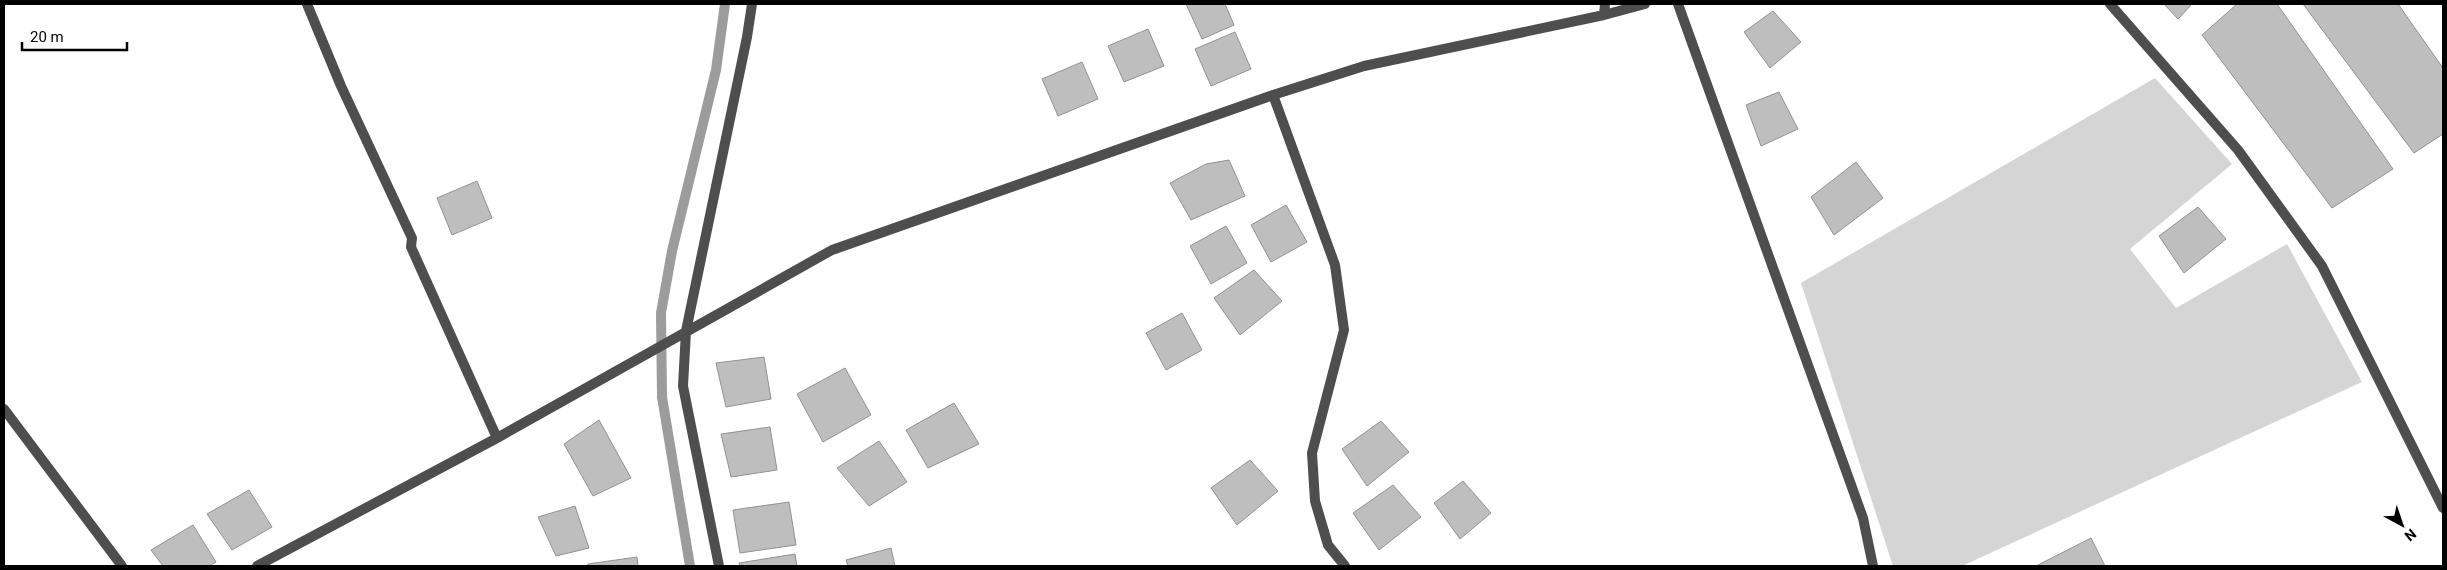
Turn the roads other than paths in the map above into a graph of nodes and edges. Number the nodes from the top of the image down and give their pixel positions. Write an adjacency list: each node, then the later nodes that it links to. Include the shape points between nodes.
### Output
1 (307, 4): 11 (street)
2 (752, 4): 9 (street)
3 (1605, 4): 7 (street)
4 (1645, 4): 7 (street)
5 (1678, 4): 17 (street, via 1863,518)
6 (2110, 4): 12 (street, via 2238,150 2322,266)
7 (1604, 15): 8 (street, via 1364,66)
8 (1273, 95): 9 (street, via 832,250); 16 (street, via 1335,265 1344,330 1312,453 1315,501 1328,545)
9 (686, 331): 11 (street); 15 (street, via 683,386)
10 (4, 409): 13 (street)
11 (497, 438): 14 (street)
12 (2443, 508)
13 (122, 566)
14 (257, 566)
15 (719, 566)
16 (1344, 566)
17 (1873, 566)

